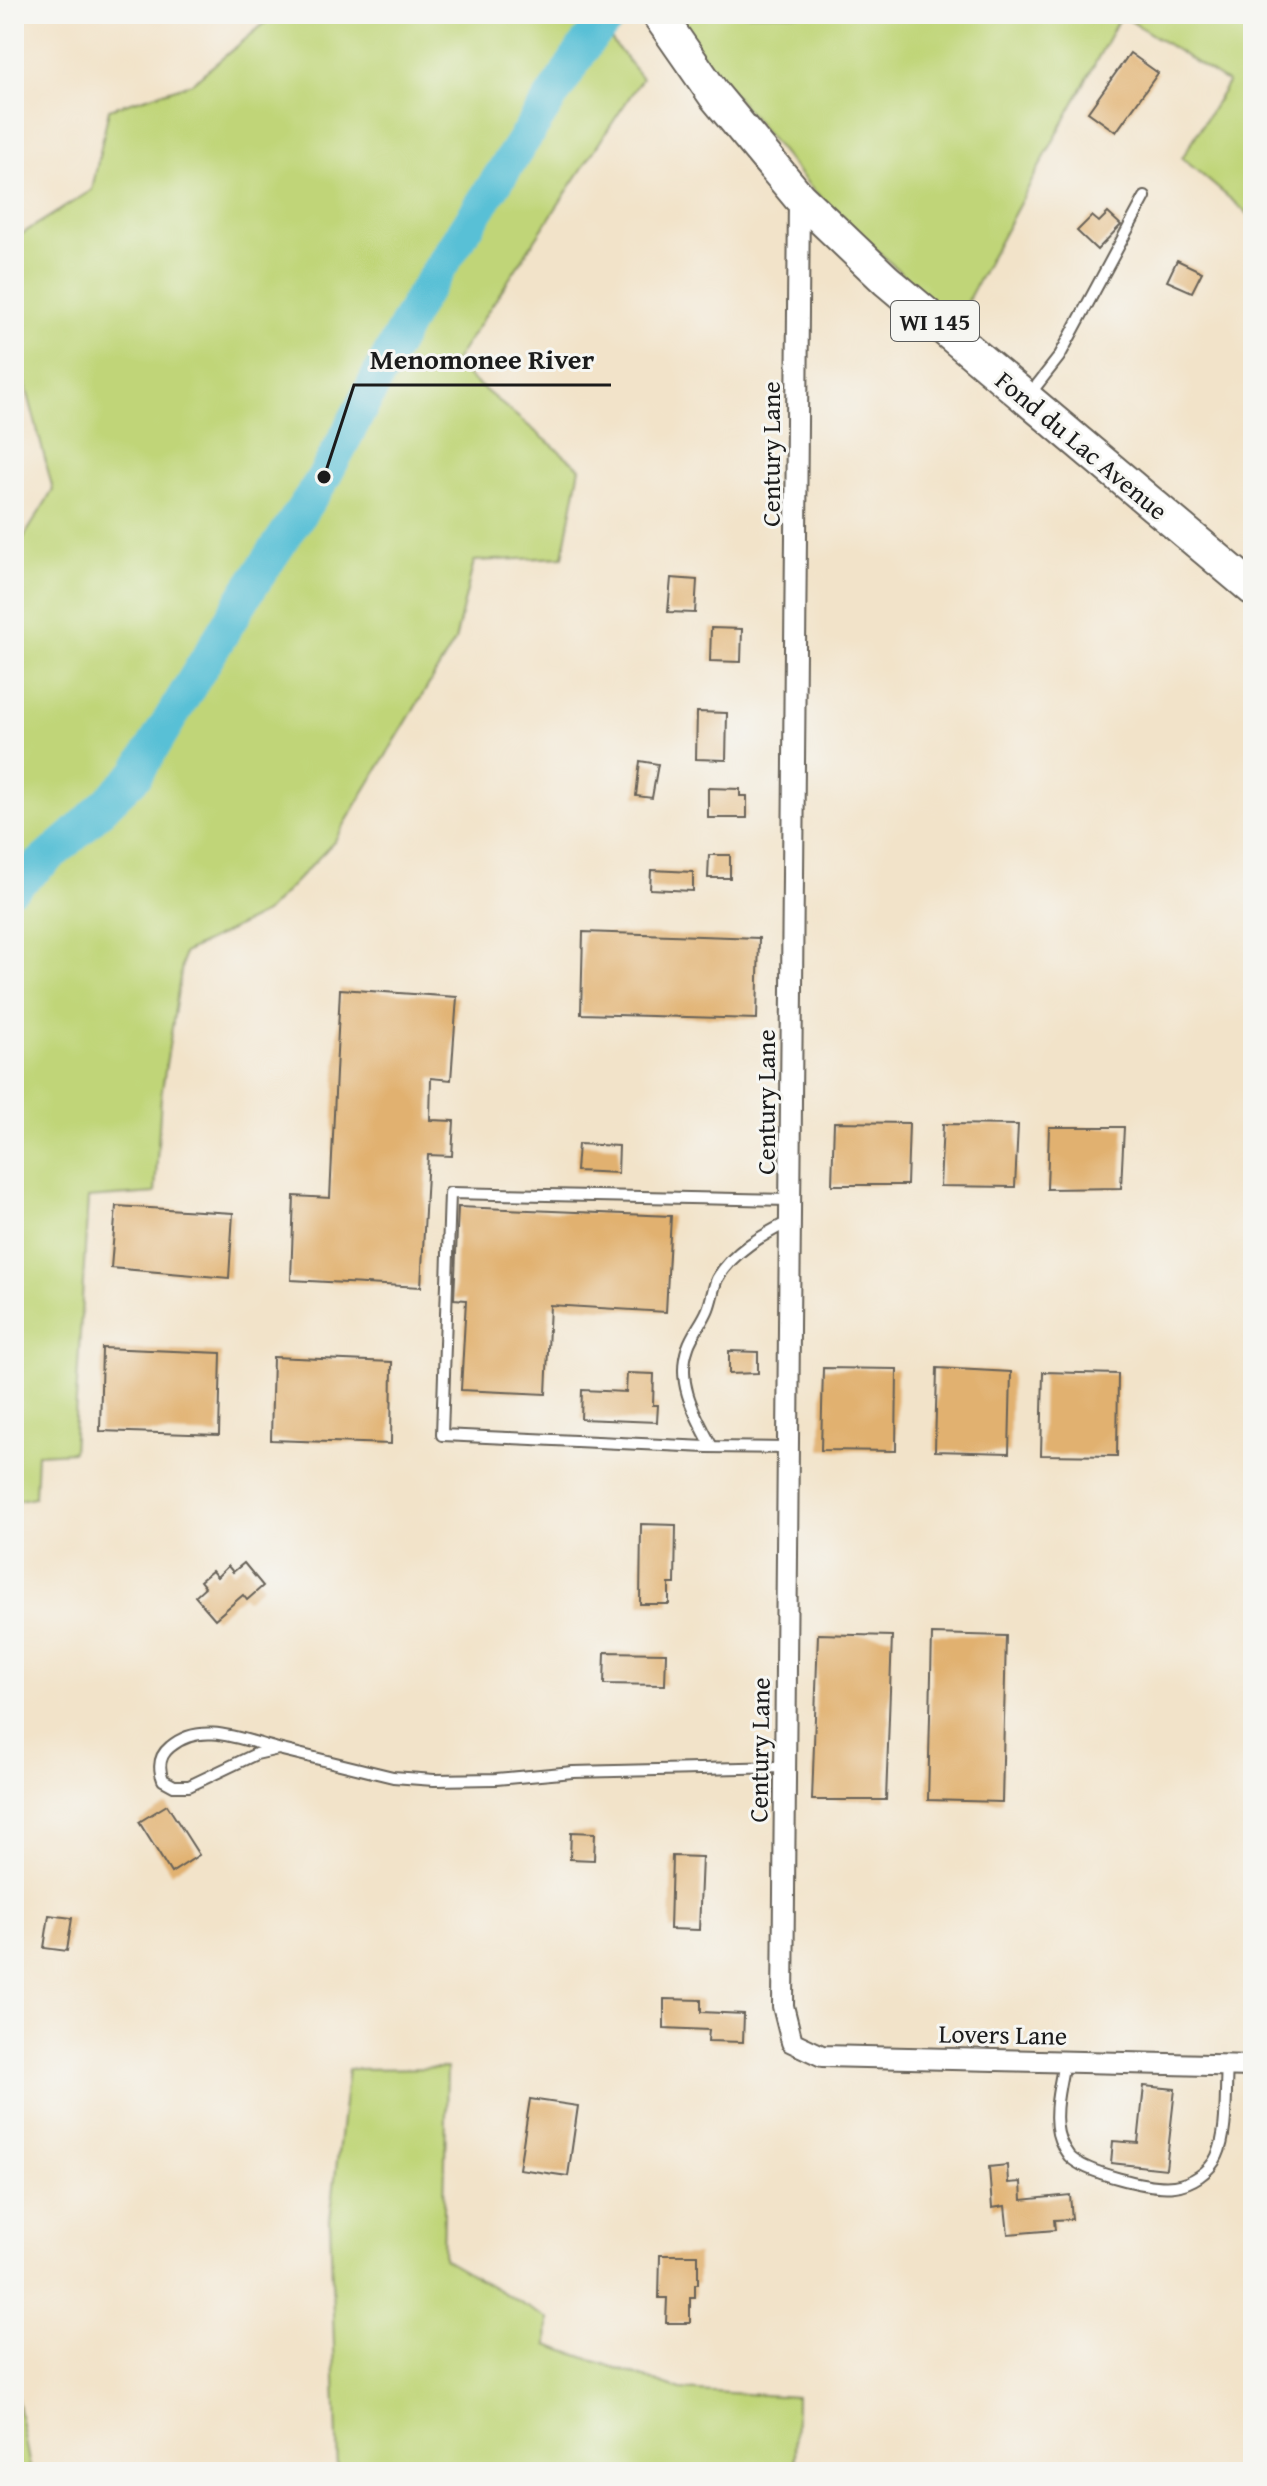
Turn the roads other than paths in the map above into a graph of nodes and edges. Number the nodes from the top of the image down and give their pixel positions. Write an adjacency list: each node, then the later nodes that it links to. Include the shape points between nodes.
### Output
1 (658, 14): 2 (main road, Fond du Lac Avenue / WI 145, via 715,96)
2 (799, 197): 4 (main road, Fond du Lac Avenue / WI 145, via 886,280); 6 (street, Century Lane)
3 (1145, 197): 4 (lane, via 1059,357)
4 (1026, 399): 5 (main road, Fond du Lac Avenue / WI 145)
5 (1253, 589)
6 (790, 1200): 7 (street, Century Lane); 8 (lane, via 450,1193 442,1435)
7 (790, 1221): 8 (lane, via 733,1258 717,1280 688,1347 683,1369 688,1400); 9 (street, Century Lane)
8 (712, 1447): 9 (lane)
9 (788, 1448): 11 (street, Century Lane)
10 (278, 1749): 10 (lane, via 189,1786 174,1786 160,1772 166,1750 188,1734 216,1733); 11 (lane, via 393,1777 434,1780)
11 (785, 1767): 12 (street, Century Lane)
12 (783, 2006): 13 (street, Lovers Lane, via 792,2042 822,2056)
13 (1064, 2062): 14 (street, Lovers Lane); 14 (lane, via 1057,2128 1069,2156 1108,2174 1164,2186 1197,2178 1217,2157)
14 (1227, 2065): 15 (street, Lovers Lane)
15 (1253, 2066)

